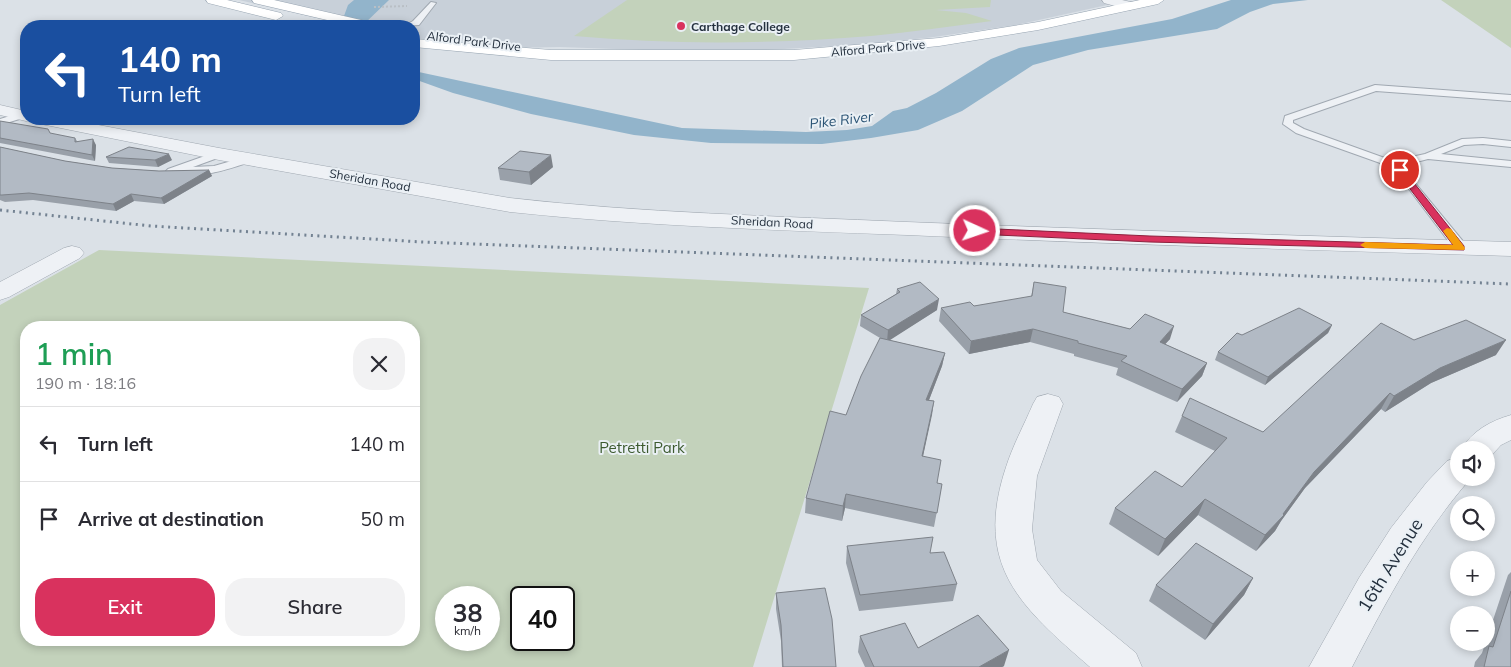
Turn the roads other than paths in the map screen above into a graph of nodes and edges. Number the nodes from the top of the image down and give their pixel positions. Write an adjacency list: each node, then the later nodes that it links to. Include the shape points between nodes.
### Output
1 (212, 0): 7 (main road)
2 (258, 0): 8 (main road)
3 (1108, 0): 6 (street)
4 (1158, 0): 6 (main road, Alford Park Drive)
5 (433, 3): 9 (lane)
6 (1130, 6): 12 (main road, Alford Park Drive, via 1038,26 881,48 794,55)
7 (307, 20)
8 (311, 20)
9 (420, 21)
10 (420, 29): 12 (main road, Alford Park Drive, via 460,41)
11 (420, 44): 12 (main road, Alford Park Drive, via 550,55)
12 (594, 54)
13 (1511, 98): 24 (lane, via 1375,88 1288,118 1288,124 1300,131)
14 (0, 110): 15 (street, Sheridan Road)
15 (20, 114)
16 (20, 118): 17 (lane)
17 (0, 122)
18 (75, 125): 20 (street, Sheridan Road)
19 (1511, 144): 21 (lane, via 1462,142)
20 (219, 154): 22 (street, Sheridan Road); 25 (lane)
21 (1428, 156): 23 (lane); 24 (lane)
22 (249, 159): 25 (lane, via 215,169); 27 (street, Sheridan Road, via 510,204 596,214 1150,239)
23 (1511, 164)
24 (1391, 165): 27 (lane, via 1400,170)
25 (172, 171): 26 (lane)
26 (158, 172)
27 (1460, 248): 28 (street, Sheridan Road)
28 (1511, 249)
29 (72, 253): 30 (street)
30 (0, 292)
31 (1048, 404): 35 (street, via 1020,475 1014,525 1018,561 1035,589)
32 (1511, 426): 33 (street)
33 (1486, 441)
34 (1450, 478): 36 (street, 16th Avenue, via 1392,554)
35 (1121, 667)
36 (1330, 667)

